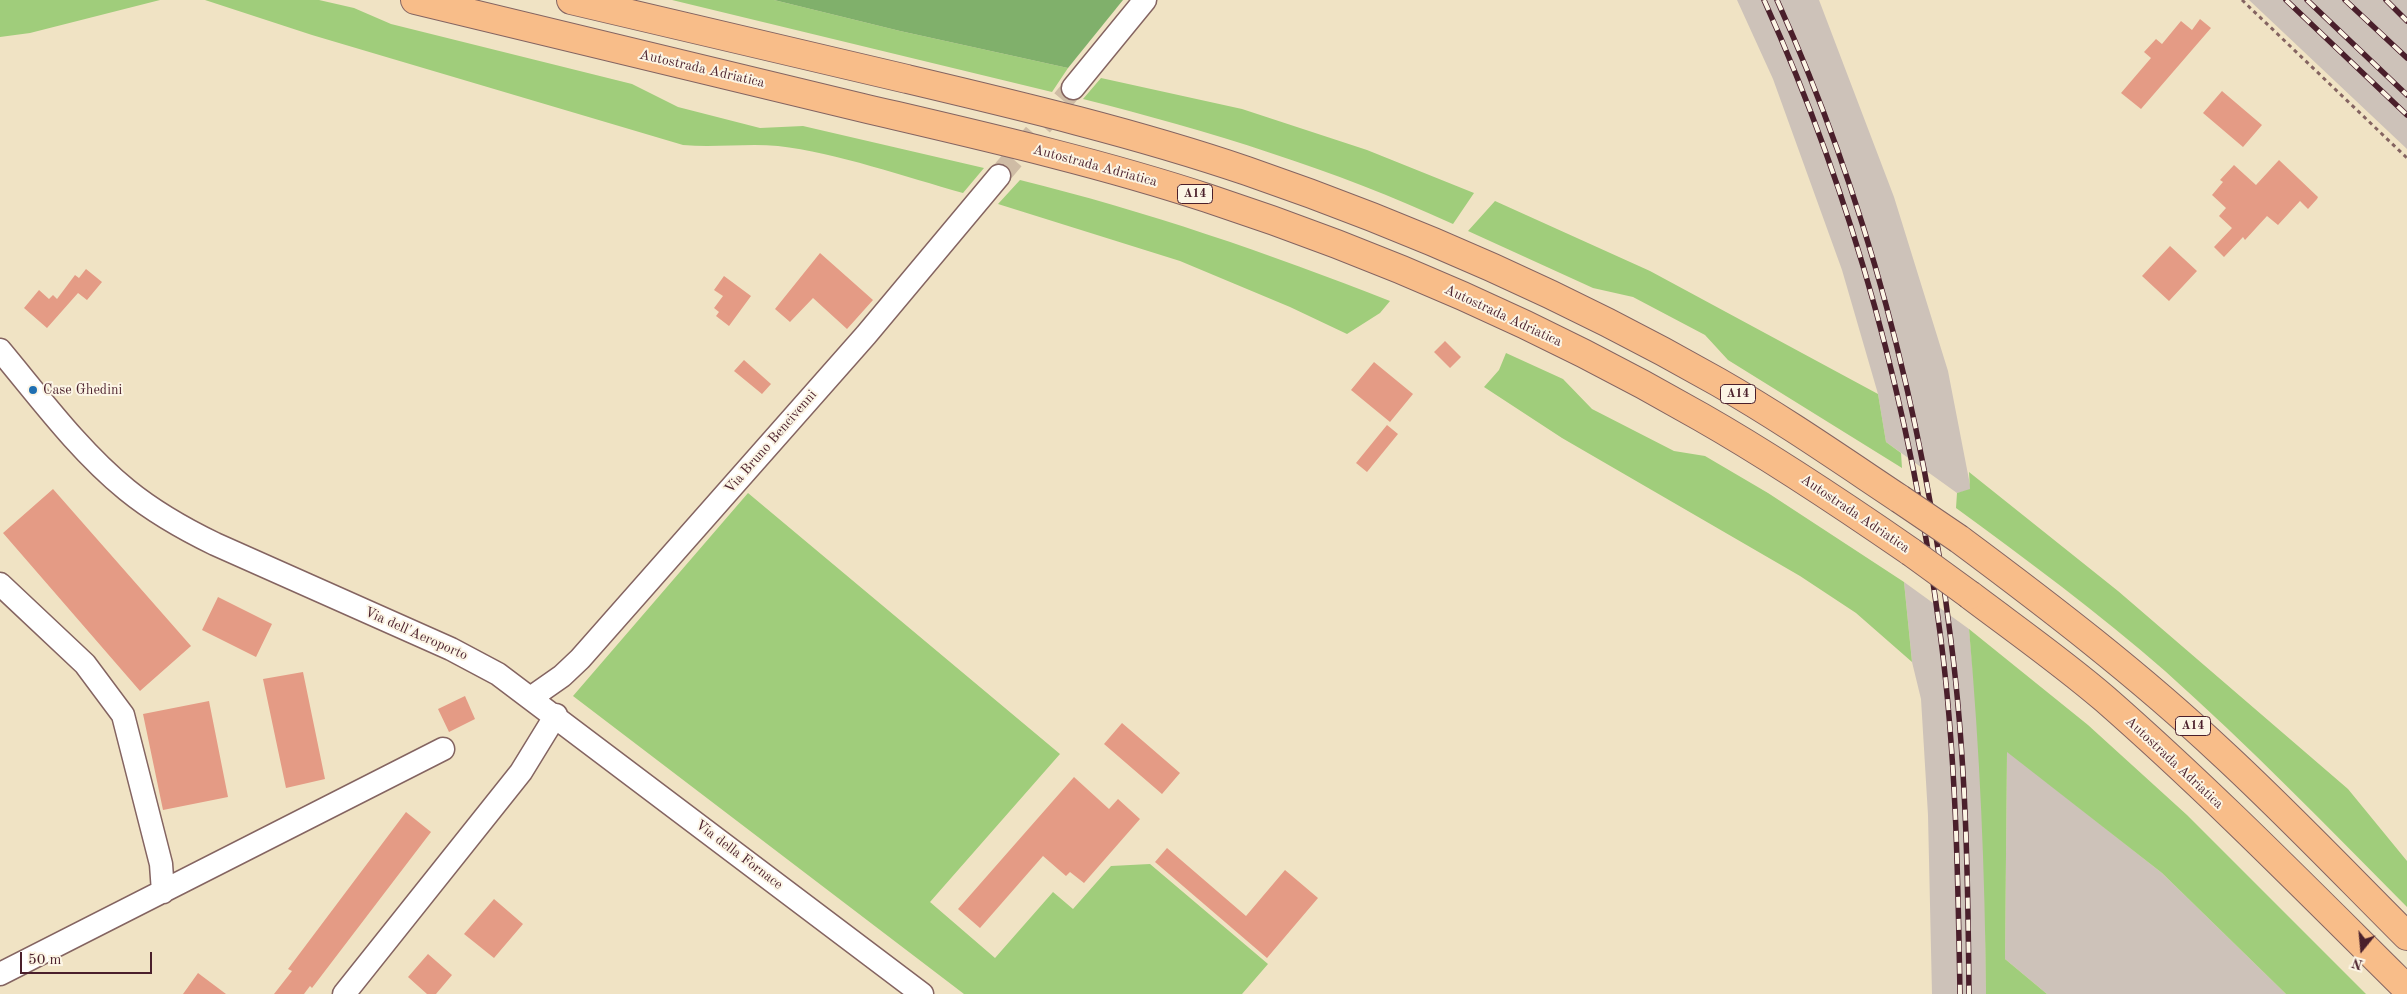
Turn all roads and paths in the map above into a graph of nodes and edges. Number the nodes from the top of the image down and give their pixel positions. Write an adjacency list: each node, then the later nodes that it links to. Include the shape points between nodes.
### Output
1 (415, 0): 16 (highway, Autostrada Adriatica / A14, bridge, via 1054,154 1200,196 1327,241 1480,304 1633,379 1822,490 1912,552 2103,697 2158,746)
2 (571, 0): 14 (highway, A14, bridge, via 1062,116 1164,145 1318,196 1486,265 1568,303 1770,414 1959,539 2017,582 2151,689 2221,752)
3 (1145, 0): 5 (street)
4 (2242, 0): 6 (path)
5 (1073, 88)
6 (2407, 158)
7 (1000, 176): 10 (street, Via Bruno Bencivenni, via 866,335 580,659)
8 (0, 350): 10 (street, Via dell'Aeroporto, via 93,458 127,490 166,517 255,563 469,658)
9 (0, 584): 13 (street, via 86,664 123,715 161,864)
10 (532, 697): 11 (street, Via dell'Aeroporto)
11 (556, 716): 17 (street, via 521,772); 18 (street, Via della Fornace)
12 (443, 749): 13 (street)
13 (162, 892): 15 (street)
14 (2407, 936)
15 (0, 974)
16 (2407, 989)
17 (344, 994)
18 (922, 994)

